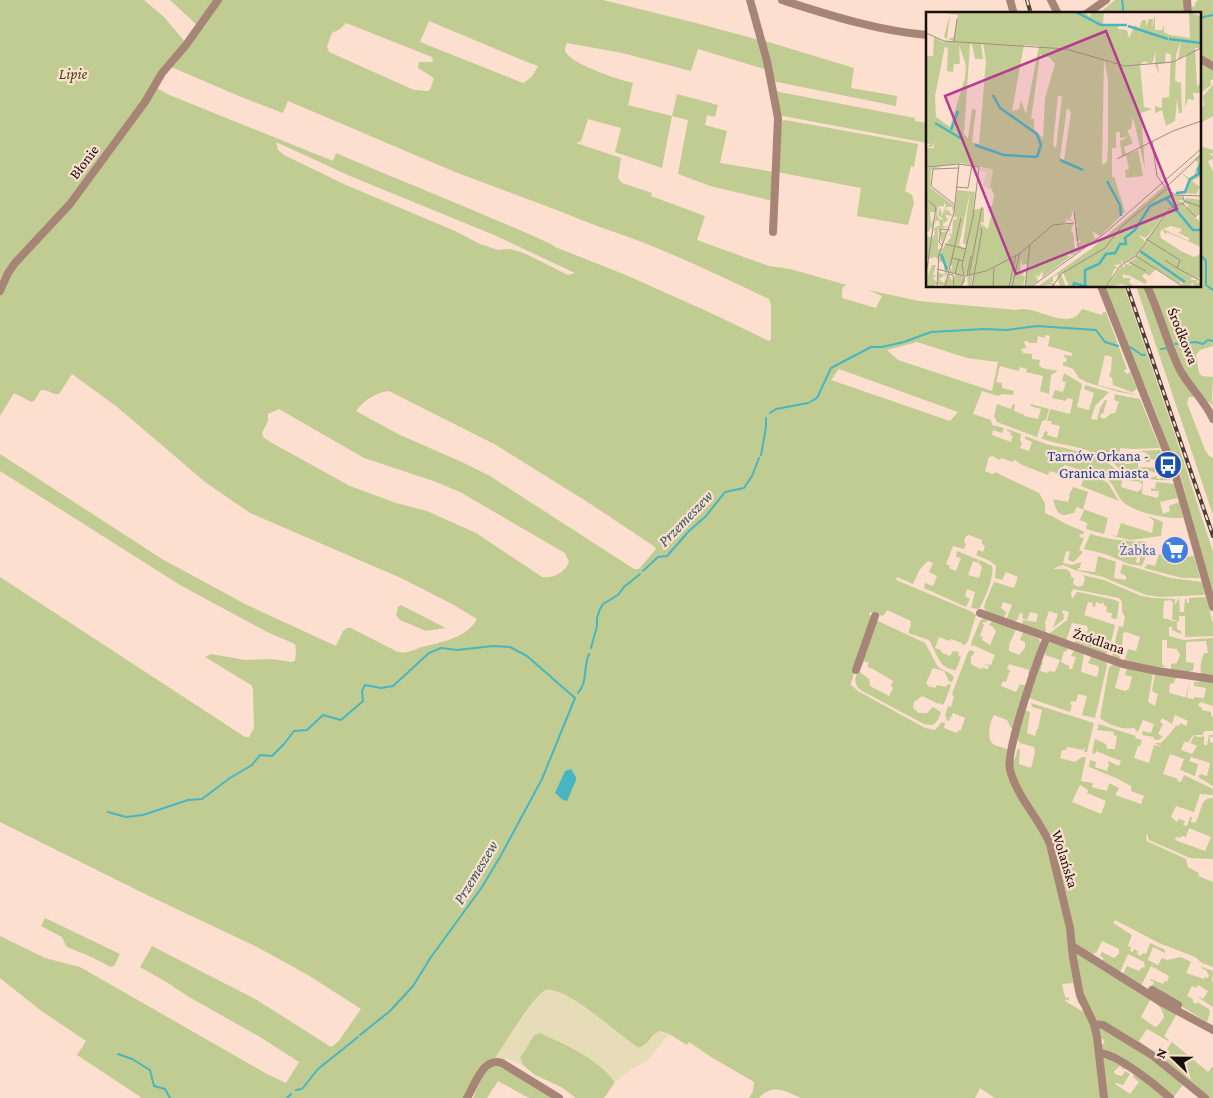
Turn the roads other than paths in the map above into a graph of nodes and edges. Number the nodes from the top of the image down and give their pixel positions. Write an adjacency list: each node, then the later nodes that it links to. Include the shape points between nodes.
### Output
1 (218, 0): 14 (street, Błonie, via 70,204 15,263)
2 (750, 0): 11 (street, via 778,118)
3 (782, 0): 8 (street, via 832,16)
4 (1051, 0): 6 (street)
5 (1106, 0): 7 (street)
6 (1057, 12)
7 (1089, 12)
8 (926, 35)
9 (1200, 59): 10 (street)
10 (1213, 66)
11 (773, 232)
12 (1102, 288): 16 (street, via 1178,481)
13 (1148, 288): 15 (street, Środkowa, via 1181,371)
14 (0, 291)
15 (1213, 419)
16 (1213, 607)
17 (980, 613): 19 (street, Źródlana)
18 (875, 616): 20 (street)
19 (1046, 637): 21 (street, Źródlana, via 1124,665); 22 (street, Wolańska, via 1025,699 1009,767 1050,844)
20 (856, 670)
21 (1213, 680)
22 (1072, 946): 23 (street, Wolańska, via 1080,995); 24 (street)
23 (1094, 1024): 25 (street, Wolańska); 30 (street, via 1103,1024 1152,1055)
24 (1210, 1028)
25 (1099, 1053): 28 (street, Wolańska); 29 (street, via 1111,1056 1134,1070)
26 (467, 1098): 27 (street, via 490,1061 502,1063)
27 (559, 1098)
28 (1104, 1098)
29 (1170, 1098)
30 (1205, 1098)

